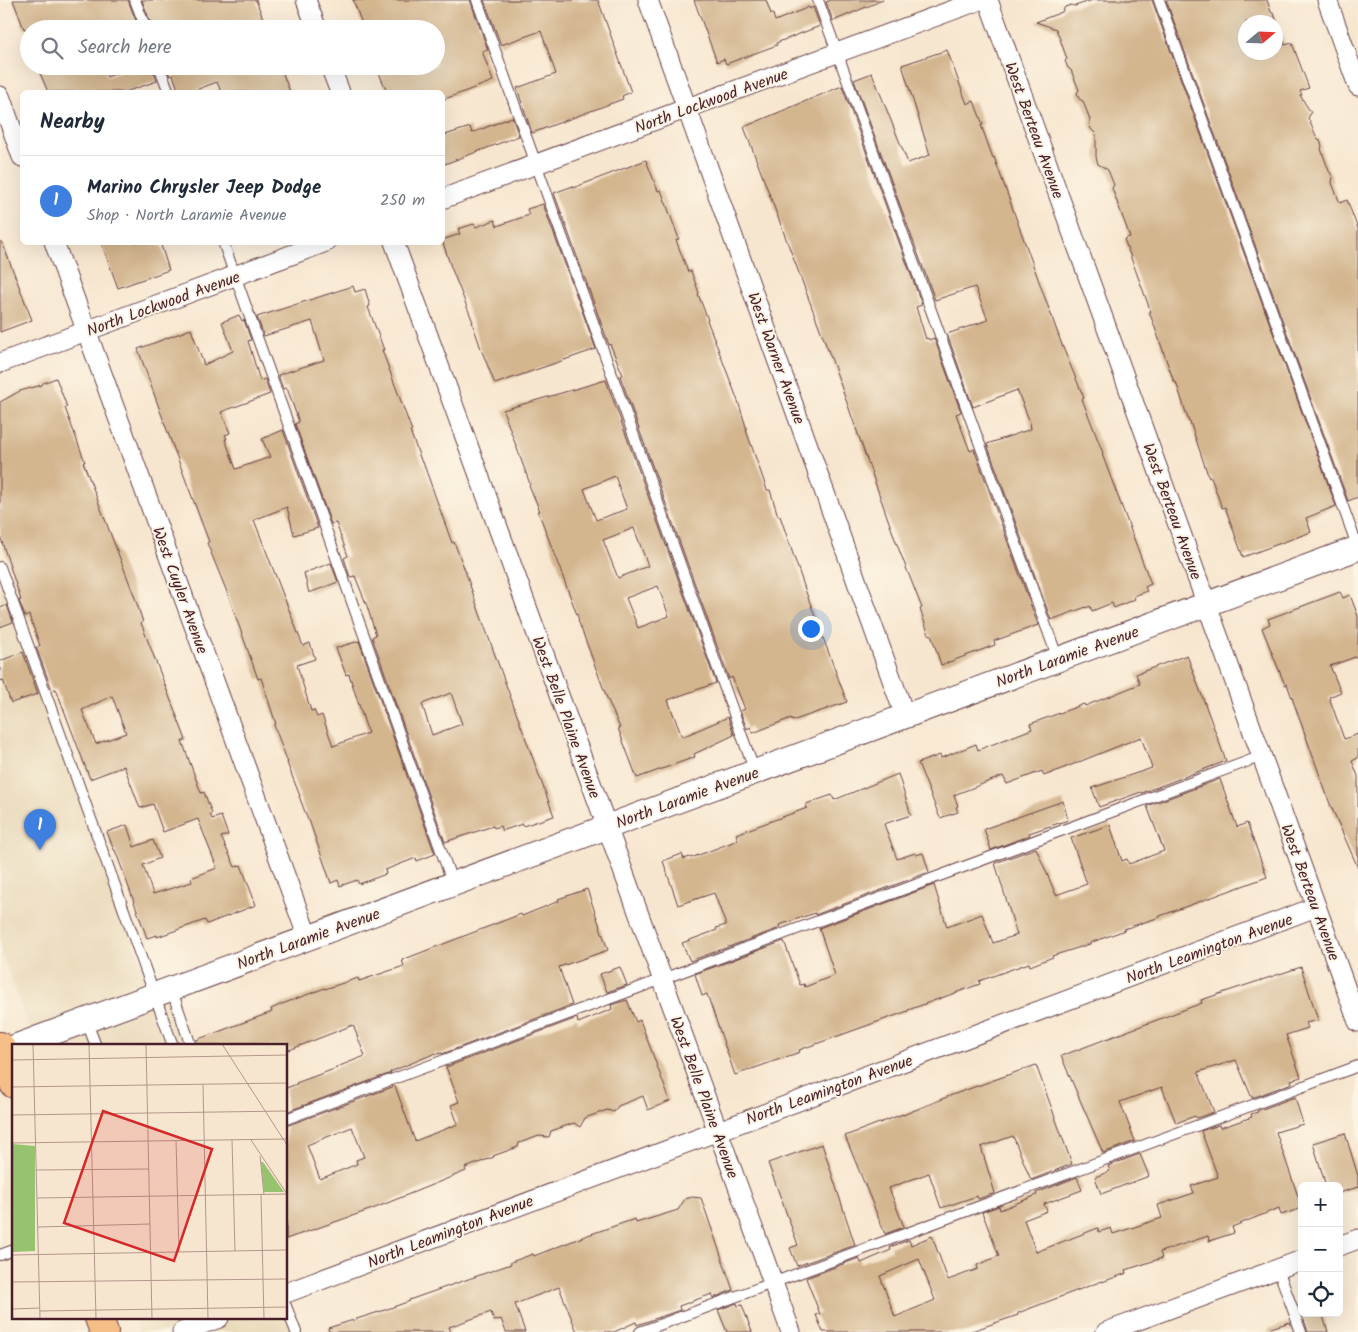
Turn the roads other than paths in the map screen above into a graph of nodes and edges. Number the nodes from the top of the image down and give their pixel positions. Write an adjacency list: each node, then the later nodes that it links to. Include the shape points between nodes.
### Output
1 (135, 0): 10 (lane)
2 (306, 0): 11 (street)
3 (477, 0): 21 (lane)
4 (648, 0): 19 (street, West Warner Avenue)
5 (818, 0): 12 (lane)
6 (980, 0): 12 (street, North Lockwood Avenue)
7 (988, 0): 32 (street, West Berteau Avenue)
8 (1159, 0): 30 (lane)
9 (1327, 0): 15 (street)
10 (143, 20)
11 (314, 20)
12 (837, 53): 19 (street, North Lockwood Avenue); 33 (lane)
13 (162, 75): 16 (lane)
14 (333, 75): 17 (street)
15 (1358, 86)
16 (168, 90)
17 (339, 90)
18 (0, 96): 20 (street)
19 (687, 108): 21 (street, North Lockwood Avenue); 34 (street, West Warner Avenue)
20 (20, 151)
21 (537, 164): 22 (street, North Lockwood Avenue); 36 (lane)
22 (445, 198)
23 (55, 245): 28 (street, West Cuyler Avenue)
24 (224, 245): 27 (lane)
25 (318, 245): 27 (street, North Lockwood Avenue)
26 (395, 245): 37 (street, West Belle Plaine Avenue)
27 (236, 276): 28 (street, North Lockwood Avenue); 38 (lane)
28 (87, 331): 29 (street, North Lockwood Avenue); 40 (street, West Cuyler Avenue)
29 (0, 364)
30 (1358, 548): 32 (street, North Laramie Avenue)
31 (0, 566): 42 (lane)
32 (1207, 604): 33 (street, North Laramie Avenue); 35 (street, West Berteau Avenue)
33 (1058, 659): 34 (street, North Laramie Avenue)
34 (905, 716): 36 (street, North Laramie Avenue)
35 (1262, 756): 39 (street, West Berteau Avenue); 41 (lane)
36 (756, 772): 37 (street, North Laramie Avenue)
37 (607, 827): 38 (street, North Laramie Avenue); 41 (street, West Belle Plaine Avenue)
38 (453, 884): 40 (street, North Laramie Avenue)
39 (1316, 907): 44 (street, West Berteau Avenue); 53 (street, North Leamington Avenue)
40 (308, 938): 42 (street, North Laramie Avenue)
41 (662, 980): 52 (lane); 53 (street, West Belle Plaine Avenue)
42 (163, 991): 43 (street, North Laramie Avenue); 47 (lane); 48 (lane)
43 (86, 1020): 45 (street, North Laramie Avenue); 46 (lane)
44 (1358, 1022)
45 (17, 1044)
46 (95, 1044)
47 (173, 1044)
48 (191, 1044)
49 (6, 1048): 51 (main road)
50 (1358, 1066): 60 (lane)
51 (12, 1075)
52 (288, 1118)
53 (717, 1131): 60 (street, West Belle Plaine Avenue); 61 (street, North Leamington Avenue)
54 (1358, 1239): 55 (street)
55 (1343, 1245)
56 (12, 1251): 57 (lane)
57 (0, 1255)
58 (1298, 1261): 59 (street)
59 (1278, 1268): 70 (street); 71 (lane)
60 (773, 1283): 68 (lane); 69 (street, West Belle Plaine Avenue)
61 (288, 1292)
62 (288, 1311): 67 (lane)
63 (100, 1320): 65 (main road)
64 (214, 1320): 66 (street)
65 (104, 1332)
66 (182, 1332)
67 (296, 1332)
68 (640, 1332)
69 (790, 1332)
70 (1106, 1332)
71 (1301, 1332)

